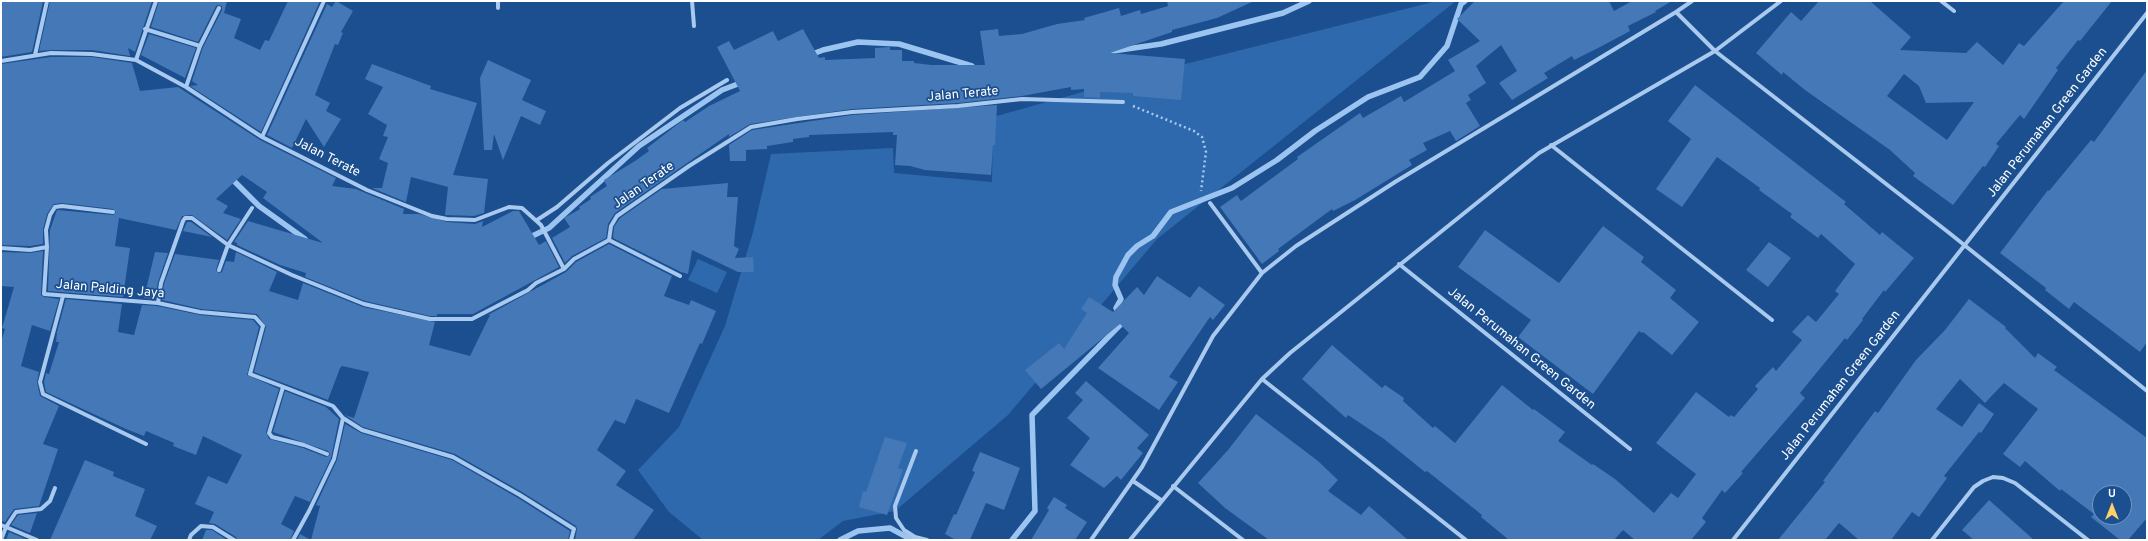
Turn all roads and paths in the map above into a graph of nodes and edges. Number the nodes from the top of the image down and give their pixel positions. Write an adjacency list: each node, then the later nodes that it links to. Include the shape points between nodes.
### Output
1 (47, 1): 18 (street)
2 (156, 1): 15 (street)
3 (324, 1): 24 (street)
4 (498, 1): 10 (street)
5 (692, 1): 14 (street)
6 (1692, 1): 12 (street)
7 (1781, 1): 17 (street)
8 (1941, 1): 11 (street)
9 (219, 8): 16 (street)
10 (498, 8)
11 (1954, 11)
12 (1676, 12): 17 (street); 39 (street, via 1395,182 1296,246)
13 (2147, 13): 33 (street, Jalan Perumahan Green Garden)
14 (694, 26)
15 (146, 28): 16 (street); 19 (street)
16 (200, 46): 22 (street)
17 (1715, 51): 25 (street); 33 (street)
18 (35, 55): 19 (street, Jalan Terate, via 92,54); 20 (street, Jalan Terate)
19 (136, 60): 22 (street, Jalan Terate)
20 (1, 61)
21 (727, 80): 30 (street, via 680,108 608,163 557,207)
22 (186, 87): 24 (street, Jalan Terate)
23 (1123, 102): 26 (path, via 1194,131 1202,137 1206,152); 31 (street, Jalan Terate, via 1022,99 958,106 852,112 751,127 617,216 611,226)
24 (262, 137): 30 (street, Jalan Terate, via 367,190 432,216 475,220 515,206 522,208)
25 (1551, 145): 36 (street); 43 (street)
26 (1201, 191)
27 (1210, 203): 39 (street)
28 (252, 208): 32 (street)
29 (113, 212): 34 (street, via 56,207 50,215 46,230)
30 (537, 220): 37 (street, Jalan Terate)
31 (609, 240): 37 (street, via 574,259); 40 (street)
32 (228, 245): 37 (street, via 292,275 364,304 444,320 472,319 485,314 528,290 536,282); 38 (street); 42 (street, via 192,218 185,218 161,283)
33 (1965, 245): 46 (street); 69 (street, Jalan Perumahan Green Garden)
34 (47, 247): 35 (street, via 30,250); 41 (street, Jalan Palding Jaya, via 44,294)
35 (1, 248)
36 (1399, 264): 44 (street, via 1290,353); 49 (street, Jalan Perumahan Green Garden)
37 (564, 269)
38 (219, 270)
39 (1262, 273): 52 (street, via 1213,336)
40 (680, 276)
41 (63, 296): 42 (street, Jalan Palding Jaya); 48 (street, via 40,382 43,394)
42 (158, 303): 45 (street, Jalan Palding Jaya, via 200,312 255,317 263,326 250,374)
43 (1772, 320)
44 (1262, 380): 53 (street); 68 (street)
45 (283, 387): 47 (street, via 333,406); 51 (street, via 269,433 272,438 304,445)
46 (2147, 391)
47 (343, 418): 62 (street, via 334,458); 63 (street, via 362,430 453,457 574,529)
48 (146, 444)
49 (1630, 449)
50 (916, 451): 64 (street, via 895,506 896,518 904,530 915,537)
51 (327, 454)
52 (1133, 480): 55 (street); 65 (street)
53 (1173, 486): 55 (street); 67 (street)
54 (56, 488): 57 (street, via 50,501 41,509 16,512)
55 (1161, 500): 66 (street)
56 (1, 525): 57 (street)
57 (6, 527): 58 (street); 59 (street)
58 (1, 540)
59 (37, 540)
60 (189, 540): 61 (street, via 201,526 213,527)
61 (234, 540)
62 (292, 540)
63 (571, 540)
64 (927, 540)
65 (1091, 540)
66 (1130, 540)
67 (1243, 540)
68 (1466, 540)
69 (1733, 540)
70 (1932, 540): 71 (street, via 1974,487 1983,480 1993,477 2015,483)
71 (2088, 540)

